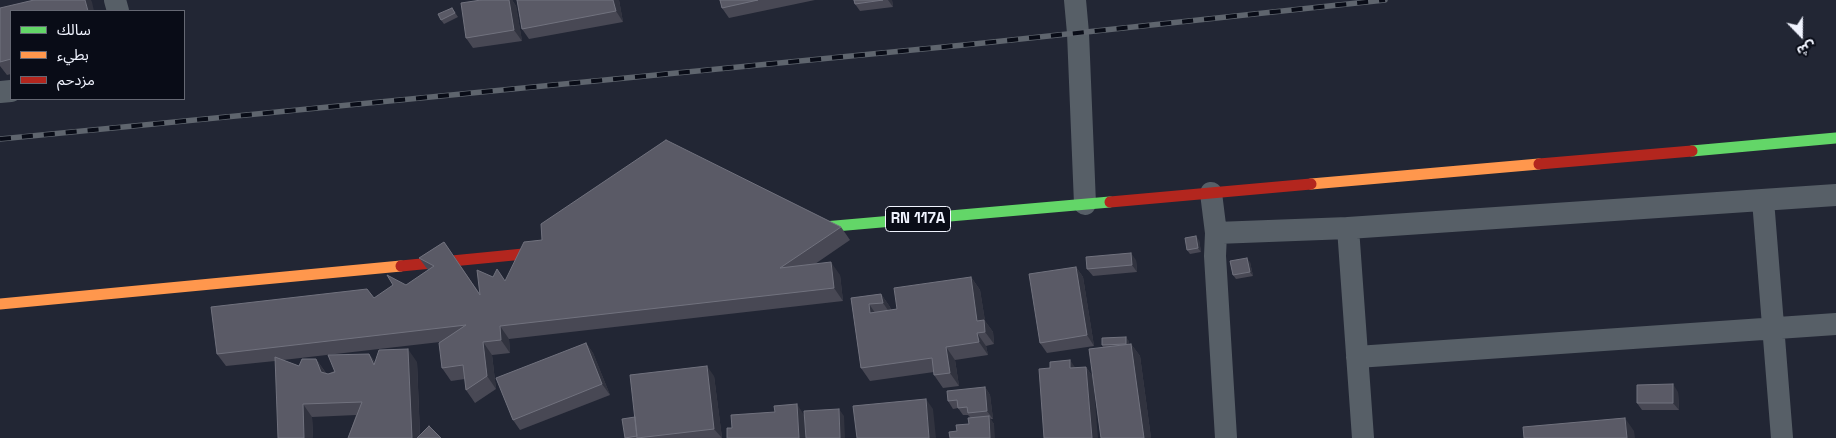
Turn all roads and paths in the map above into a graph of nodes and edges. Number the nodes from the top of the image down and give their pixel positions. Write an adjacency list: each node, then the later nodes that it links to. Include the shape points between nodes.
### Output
1 (1075, 0): 6 (street)
2 (1836, 138): 3 (main road, RN 117A)
3 (1211, 193): 6 (main road, RN 117A); 9 (street)
4 (1836, 195): 5 (street)
5 (1762, 200): 7 (street); 13 (street)
6 (1085, 204): 8 (main road, RN 117A)
7 (1348, 228): 9 (street); 14 (street)
8 (788, 230)
9 (1216, 234): 15 (street, via 1214,256)
10 (570, 250): 11 (main road)
11 (0, 304)
12 (1836, 324): 13 (street)
13 (1773, 329): 14 (street); 17 (street)
14 (1358, 357): 16 (street)
15 (1226, 438)
16 (1363, 438)
17 (1782, 438)

